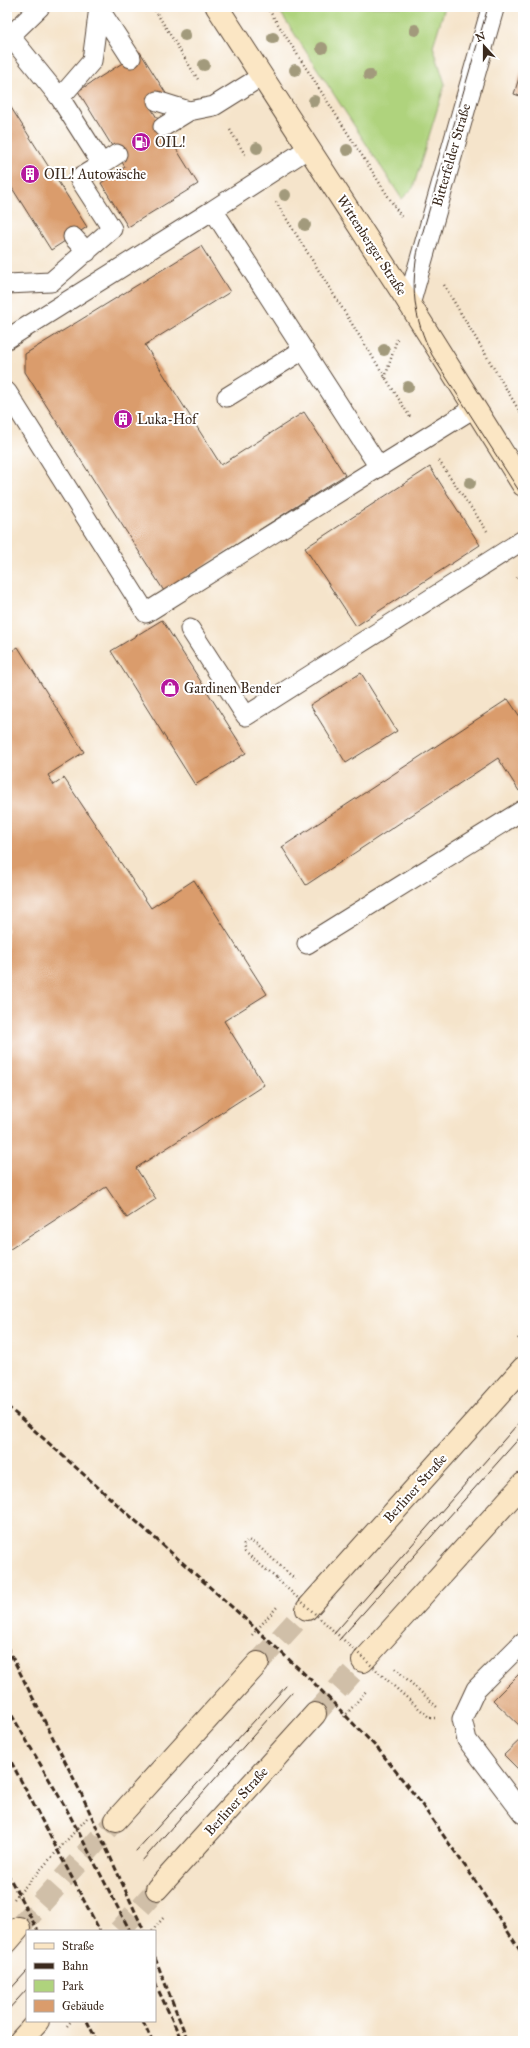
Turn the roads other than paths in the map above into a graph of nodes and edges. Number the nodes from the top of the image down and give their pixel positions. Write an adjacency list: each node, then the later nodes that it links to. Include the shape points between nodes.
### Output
1 (40, 7): 5 (lane)
2 (99, 7): 6 (lane); 8 (lane, via 92,60)
3 (217, 7): 7 (main road, Wittenberger Straße)
4 (494, 7): 17 (street, Bitterfelder Straße)
5 (9, 37): 8 (lane)
6 (131, 58)
7 (262, 76): 10 (lane, via 214,106); 12 (main road, Wittenberger Straße)
8 (60, 98): 15 (lane, via 110,159 79,178 112,230)
9 (157, 101): 10 (lane)
10 (189, 111): 11 (lane)
11 (163, 127)
12 (310, 148): 13 (lane); 17 (main road, Wittenberger Straße)
13 (213, 210): 18 (lane); 19 (lane)
14 (72, 237): 15 (lane)
15 (87, 252): 16 (lane, via 51,282)
16 (7, 284)
17 (409, 303): 22 (main road, Wittenberger Straße)
18 (7, 339)
19 (303, 350): 21 (lane); 23 (lane)
20 (7, 392): 23 (lane, via 146,613)
21 (227, 397)
22 (474, 408): 23 (lane); 24 (main road, Wittenberger Straße)
23 (379, 467)
24 (523, 485)
25 (523, 540): 26 (lane, via 246,716)
26 (190, 629)
27 (523, 810): 28 (lane)
28 (307, 944)
29 (523, 1368): 32 (main road, Berliner Straße)
30 (523, 1484): 31 (main road)
31 (515, 1500): 34 (main road)
32 (307, 1608)
33 (523, 1642): 37 (lane, via 476,1689 462,1719 468,1740)
34 (363, 1661)
35 (258, 1663): 38 (main road)
36 (315, 1714): 39 (main road, Berliner Straße)
37 (523, 1814)
38 (116, 1820)
39 (157, 1889)
40 (37, 2022): 41 (main road)
41 (20, 2041)

